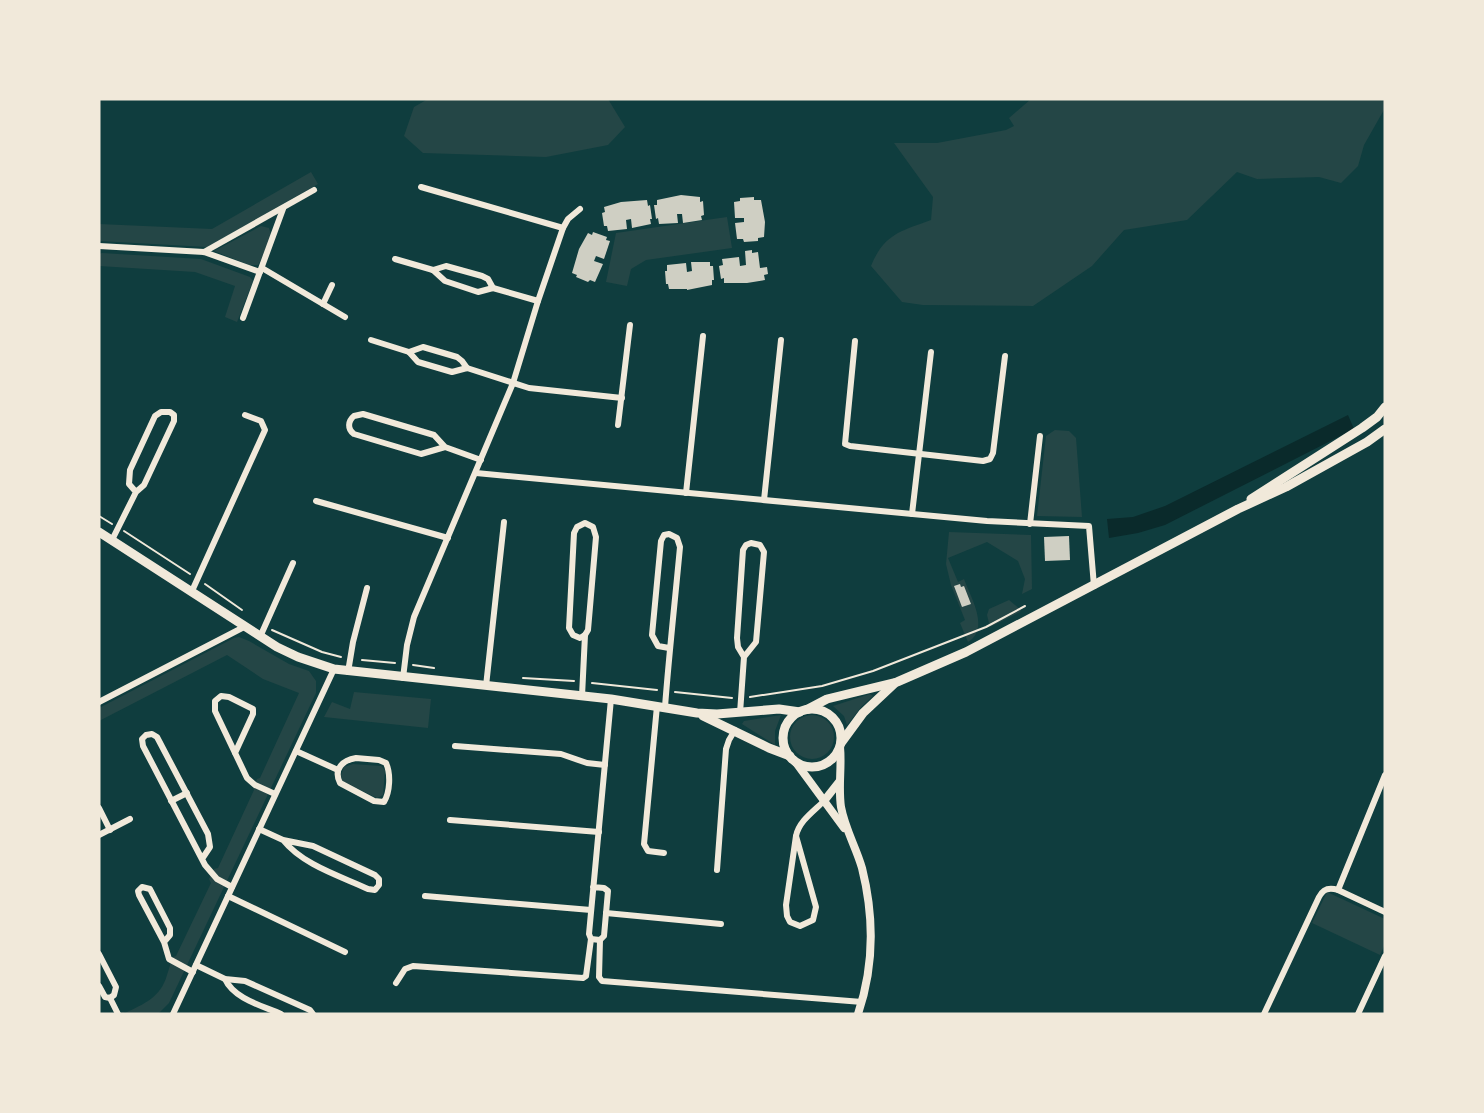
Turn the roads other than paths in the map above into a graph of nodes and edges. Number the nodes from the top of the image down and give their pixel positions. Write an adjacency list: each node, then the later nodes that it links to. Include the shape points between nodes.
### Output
1 (422, 187): 5 (street)
2 (314, 190): 3 (street)
3 (283, 208): 7 (street); 9 (street)
4 (580, 209): 5 (street)
5 (563, 228): 13 (street)
6 (99, 246): 7 (street)
7 (204, 252): 9 (street)
8 (395, 259): 10 (street)
9 (261, 270): 14 (street); 15 (street)
10 (434, 270): 12 (street, via 441,280 467,288 481,292); 12 (street, via 446,266 482,276)
11 (332, 285): 14 (street)
12 (493, 288): 13 (street)
13 (538, 301): 26 (street)
14 (323, 304): 16 (street)
15 (243, 318)
16 (345, 318)
17 (630, 325): 27 (street)
18 (702, 336): 38 (street)
19 (371, 340): 22 (street)
20 (781, 340): 39 (street)
21 (855, 340): 34 (street, via 845,444)
22 (409, 352): 25 (street, via 418,362 452,372); 25 (street, via 423,347 457,357)
23 (931, 352): 34 (street)
24 (1005, 356): 34 (street, via 990,459)
25 (466, 368): 26 (street)
26 (513, 383): 27 (street); 35 (street)
27 (622, 398): 30 (street)
28 (1385, 407): 41 (main road, via 1362,428)
29 (245, 414): 51 (street, via 261,421 265,430)
30 (618, 425)
31 (1385, 429): 41 (main road, via 1286,487)
32 (1040, 436): 44 (street)
33 (446, 447): 33 (street, via 434,435 363,414 354,416 349,423 354,434 421,454); 35 (street)
34 (919, 454): 42 (street)
35 (481, 460): 36 (street)
36 (476, 473): 38 (street); 46 (street)
37 (136, 492): 37 (street, via 144,484 174,421 170,412 155,417 130,470 129,484); 47 (street)
38 (686, 493): 39 (street)
39 (764, 500): 42 (street)
40 (316, 501): 46 (street)
41 (1238, 509): 49 (main road)
42 (912, 514): 44 (street)
43 (504, 522): 61 (street)
44 (1029, 524): 49 (street, via 1089,526)
45 (99, 532): 47 (main road)
46 (448, 538): 59 (street, via 414,617)
47 (112, 540): 51 (main road)
48 (293, 563): 54 (street)
49 (1094, 586): 60 (main road, via 966,652)
50 (367, 588): 58 (street)
51 (192, 591): 52 (main road)
52 (244, 627): 54 (main road); 64 (street)
53 (585, 636): 53 (street, via 596,533 585,523 574,533 569,628 576,637); 62 (street)
54 (260, 637): 57 (main road, via 298,657)
55 (669, 648): 55 (street, via 680,547 677,538 669,534 661,542 652,635 658,646); 65 (street)
56 (744, 657): 56 (street, via 756,642 764,552 760,545 751,543 743,550 737,638); 68 (street)
57 (334, 669): 58 (main road); 72 (street)
58 (348, 672): 59 (main road)
59 (403, 678): 61 (main road)
60 (897, 682): 66 (main road, via 827,699); 70 (main road, via 863,713)
61 (486, 686): 62 (main road)
62 (582, 696): 63 (main road)
63 (611, 699): 65 (main road); 75 (street)
64 (99, 702)
65 (661, 707): 67 (main road); 94 (street, via 644,844 648,851)
66 (804, 710): 68 (main road); 70 (main road, via 831,715 838,725); 74 (main road, via 790,718 785,729 784,746)
67 (697, 713): 68 (main road); 69 (main road)
68 (740, 713)
69 (735, 730): 74 (main road); 96 (street, via 726,749)
70 (840, 745): 74 (main road, via 828,762 817,766 805,766); 78 (street)
71 (455, 746): 75 (street, via 561,754)
72 (296, 751): 76 (street); 81 (street)
73 (235, 753): 73 (street, via 213,708 214,701 221,696 253,709); 81 (street, via 251,782)
74 (792, 758): 83 (street)
75 (605, 765): 89 (street)
76 (338, 770): 76 (street, via 343,786 379,803 387,798 389,771 383,761 352,759 342,763)
77 (1385, 775): 79 (street)
78 (839, 782): 83 (street); 90 (street)
79 (1382, 791): 99 (street)
80 (187, 793): 82 (street); 82 (street, via 157,737 146,735 143,746); 95 (street, via 210,838)
81 (275, 795): 87 (street)
82 (171, 801): 95 (street)
83 (824, 801): 90 (street); 92 (street)
84 (99, 808): 88 (street)
85 (130, 819): 88 (street)
86 (450, 820): 89 (street)
87 (259, 829): 93 (street); 97 (street)
88 (110, 830): 91 (street)
89 (598, 832): 98 (street)
90 (848, 833): 117 (street, via 861,866 870,920 870,958)
91 (99, 835)
92 (796, 836): 92 (street, via 786,912 790,922 800,926 813,920 816,907)
93 (283, 840): 93 (street, via 294,852 368,889 375,890 379,885 380,879 375,875 313,846)
94 (664, 853)
95 (202, 859): 97 (street, via 217,879)
96 (717, 870)
97 (232, 887): 100 (street)
98 (593, 887): 102 (street); 104 (street, via 608,891)
99 (1338, 890): 103 (street); 123 (street, via 1328,889 1319,897)
100 (228, 896): 109 (street); 112 (street)
101 (425, 896): 102 (street)
102 (591, 910): 106 (street)
103 (1385, 912)
104 (606, 913): 105 (street); 108 (street)
105 (721, 924)
106 (591, 939): 108 (street); 114 (street, via 584,978 413,966 405,969)
107 (164, 942): 107 (street, via 139,895 142,887 150,889 168,924 170,935); 112 (street, via 171,962)
108 (601, 944): 117 (street, via 602,981)
109 (345, 952)
110 (99, 954): 116 (street, via 116,987)
111 (1385, 956): 124 (street)
112 (194, 968): 113 (street); 119 (street)
113 (225, 979): 120 (street, via 238,994); 121 (street, via 245,981)
114 (396, 983)
115 (99, 986): 116 (street, via 105,997)
116 (110, 998): 118 (street)
117 (862, 1002): 122 (street)
118 (118, 1014)
119 (173, 1014)
120 (281, 1014)
121 (314, 1014)
122 (858, 1014)
123 (1264, 1014)
124 (1358, 1014)

